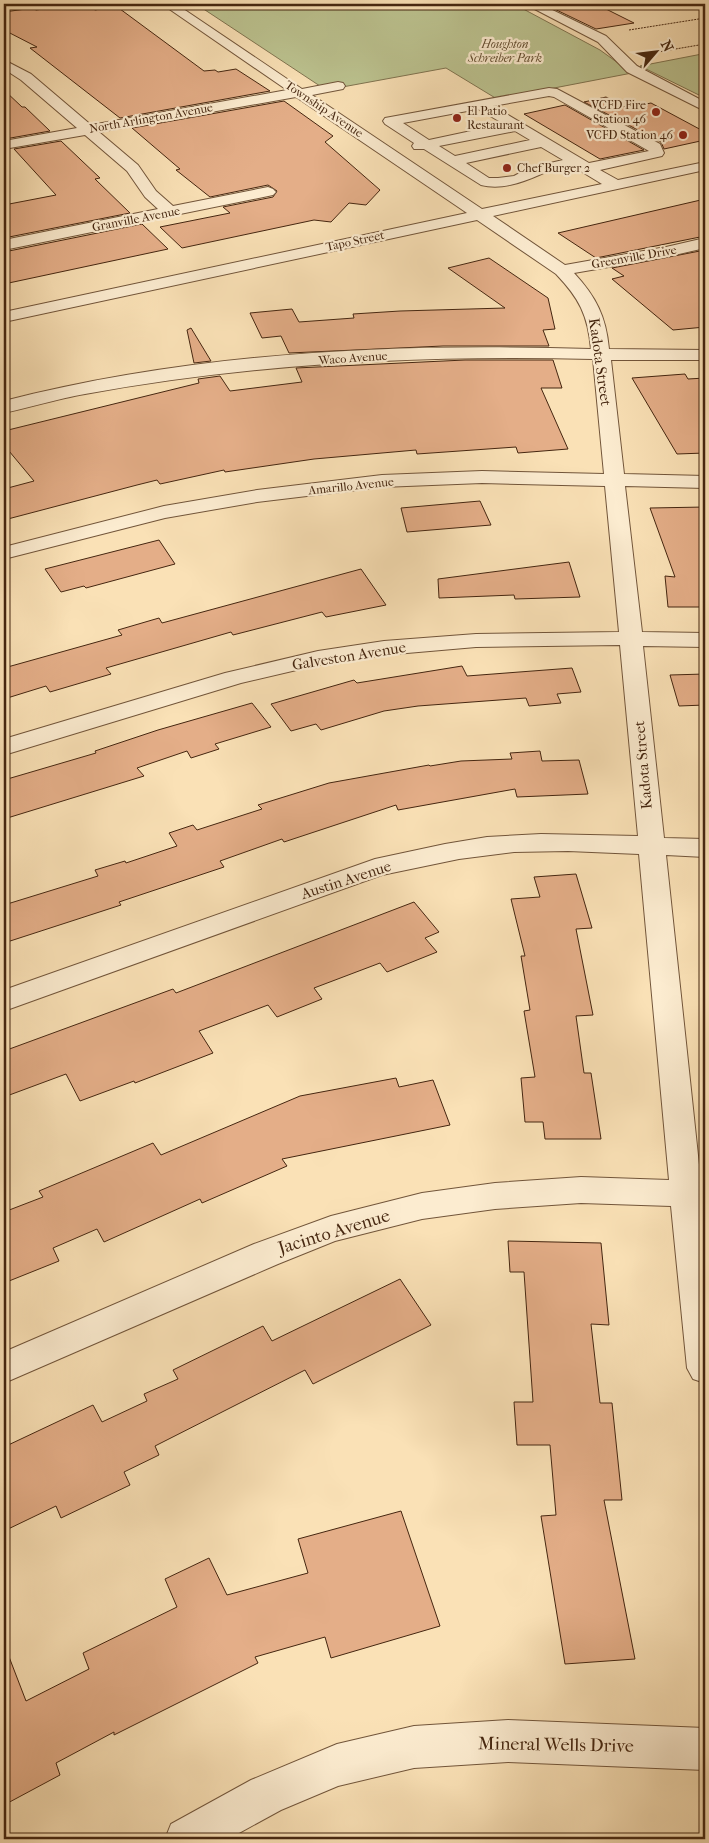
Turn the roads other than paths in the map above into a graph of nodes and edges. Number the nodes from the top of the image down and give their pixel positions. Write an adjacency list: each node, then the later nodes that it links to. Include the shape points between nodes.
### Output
1 (168, 4): 5 (street, Township Avenue)
2 (530, 4): 7 (street, via 602,40 632,69)
3 (4, 64): 11 (street, via 26,77)
4 (338, 86): 5 (street, North Arlington Avenue)
5 (300, 93): 10 (street, Township Avenue); 11 (street, North Arlington Avenue)
6 (480, 104): 8 (street); 9 (street); 17 (street, via 557,93 655,147 657,153)
7 (705, 107)
8 (381, 123): 10 (street); 14 (street)
9 (518, 126): 12 (street); 14 (street)
10 (353, 128): 15 (street, Township Avenue)
11 (88, 130): 13 (street, North Arlington Avenue); 21 (street, via 133,168 150,194)
12 (543, 142): 16 (street); 17 (street)
13 (4, 145)
14 (428, 145): 15 (street); 16 (street)
15 (388, 152): 22 (street, Township Avenue)
16 (453, 161): 17 (street, via 486,182 494,183 529,176 534,171)
17 (582, 165): 19 (street)
18 (705, 166): 19 (street, Tapo Street)
19 (615, 185): 22 (street, Tapo Street)
20 (268, 192): 21 (street, Granville Avenue)
21 (170, 212): 24 (street, Granville Avenue)
22 (480, 214): 25 (street, Kadota Street); 26 (street, Tapo Street)
23 (705, 243): 25 (street, Greenville Drive)
24 (4, 245)
25 (562, 270): 27 (street, Kadota Street, via 592,308 598,326)
26 (4, 317)
27 (600, 353): 28 (street, Waco Avenue); 29 (street, Waco Avenue, via 471,352 248,365 83,388); 30 (street, Kadota Street)
28 (705, 355)
29 (4, 407)
30 (614, 480): 31 (street, Amarillo Avenue); 32 (street, Amarillo Avenue, via 482,477 382,482 257,496 164,512); 33 (street, Kadota Street)
31 (705, 482)
32 (4, 553)
33 (632, 638): 34 (street, Galveston Avenue); 35 (street, Galveston Avenue, via 435,643 338,654 252,672); 36 (street, Kadota Street)
34 (705, 640)
35 (4, 747)
36 (651, 846): 37 (street, Austin Avenue); 38 (street, Austin Avenue, via 548,843 488,846 375,868); 39 (street, Kadota Street)
37 (705, 848)
38 (4, 1001)
39 (694, 1155): 40 (street, Kadota Street)
40 (686, 1194): 41 (street, Jacinto Avenue, via 581,1190 496,1196 422,1206 331,1229); 42 (street, Kadota Street)
41 (4, 1368)
42 (705, 1368)
43 (705, 1749): 44 (street, Mineral Wells Drive, via 508,1740 414,1747 337,1765 266,1794)
44 (186, 1839)

